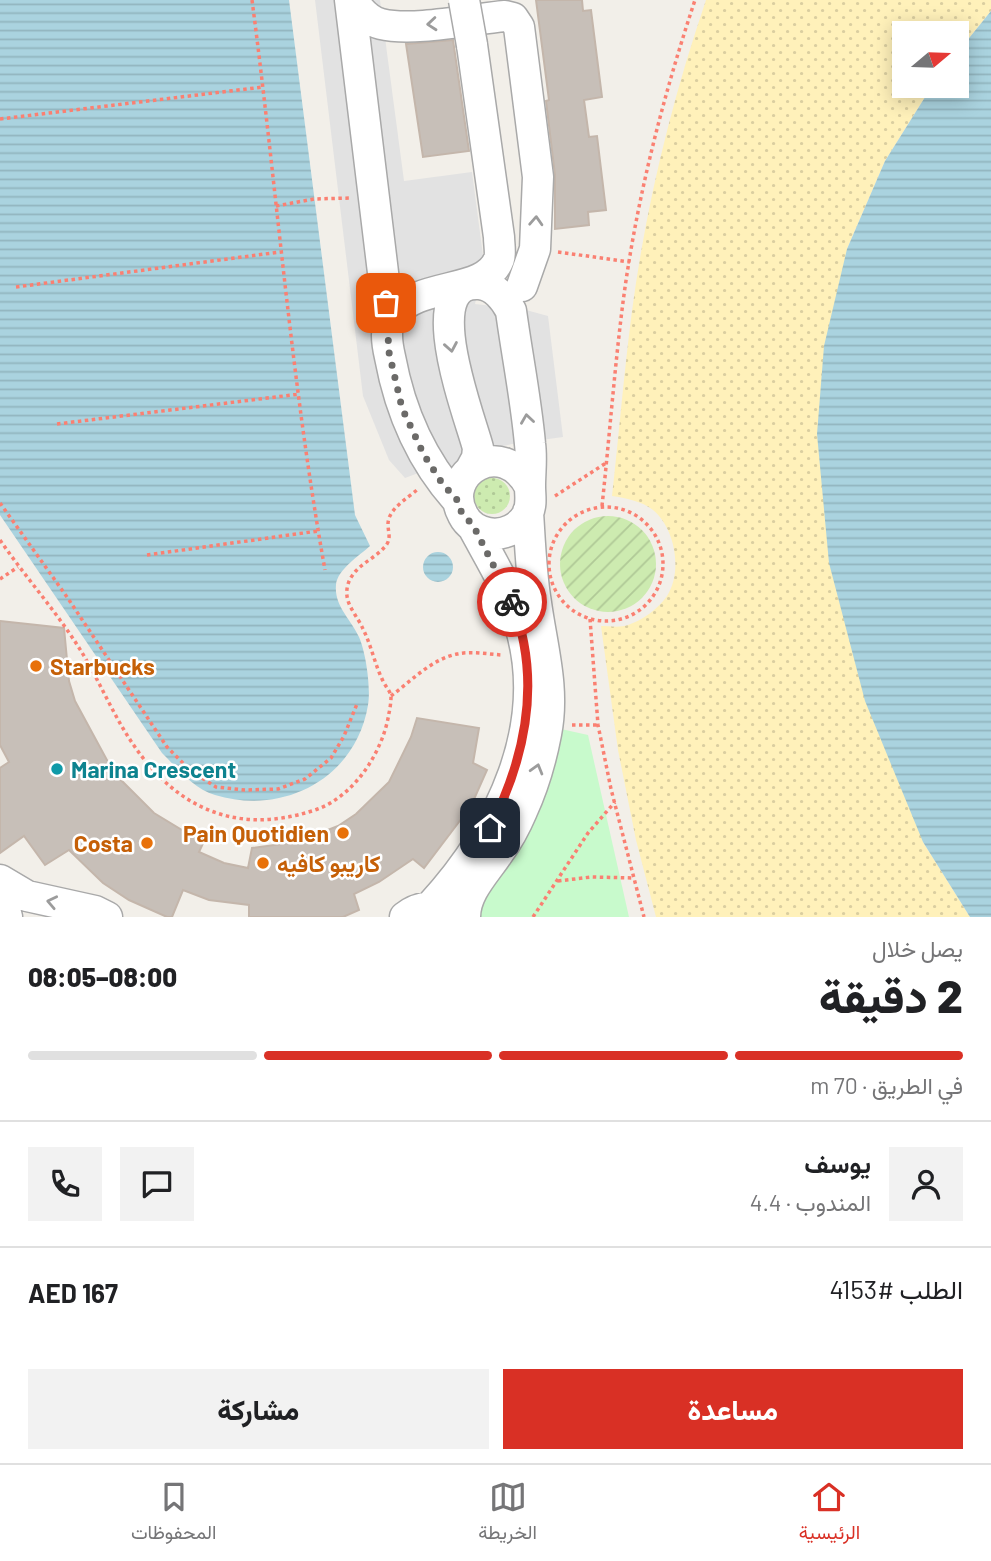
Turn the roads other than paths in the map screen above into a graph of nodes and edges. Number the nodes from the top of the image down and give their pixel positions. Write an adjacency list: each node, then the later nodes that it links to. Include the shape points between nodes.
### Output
1 (351, 0): 4 (lane, via 378,23); 6 (lane)
2 (464, 0): 5 (lane, bridge)
3 (481, 0): 5 (lane)
4 (399, 27): 6 (lane, via 372,42); 10 (lane, one-way to 4, via 535,249 538,177 519,27 505,16)
5 (479, 43): 8 (lane, via 499,258 489,274); 10 (lane, via 509,225)
6 (359, 61): 7 (lane)
7 (381, 265): 9 (lane, via 403,289); 11 (lane)
8 (465, 284): 9 (lane); 10 (lane, via 492,288 507,303); 12 (lane, one-way to 12, via 451,304 450,345 478,448)
9 (427, 292): 11 (lane, via 412,299)
10 (516, 299): 13 (lane, one-way to 10, via 530,443)
11 (389, 322): 14 (lane, via 388,348 402,408 424,455)
12 (471, 469): 13 (lane, via 482,463 505,462 516,468); 14 (lane, via 459,489)
13 (529, 500): 15 (lane, via 521,523 510,531 485,533); 21 (lane, one-way to 13, via 473,887 522,811 547,732 548,668 533,580)
14 (458, 501): 15 (lane)
15 (474, 527): 18 (lane, via 519,619 527,657 528,709 524,739 503,803 474,855)
16 (0, 880): 20 (lane, one-way to 16, via 27,896)
17 (0, 893): 19 (lane)
18 (429, 914)
19 (7, 917)
20 (107, 917)
21 (465, 917)

